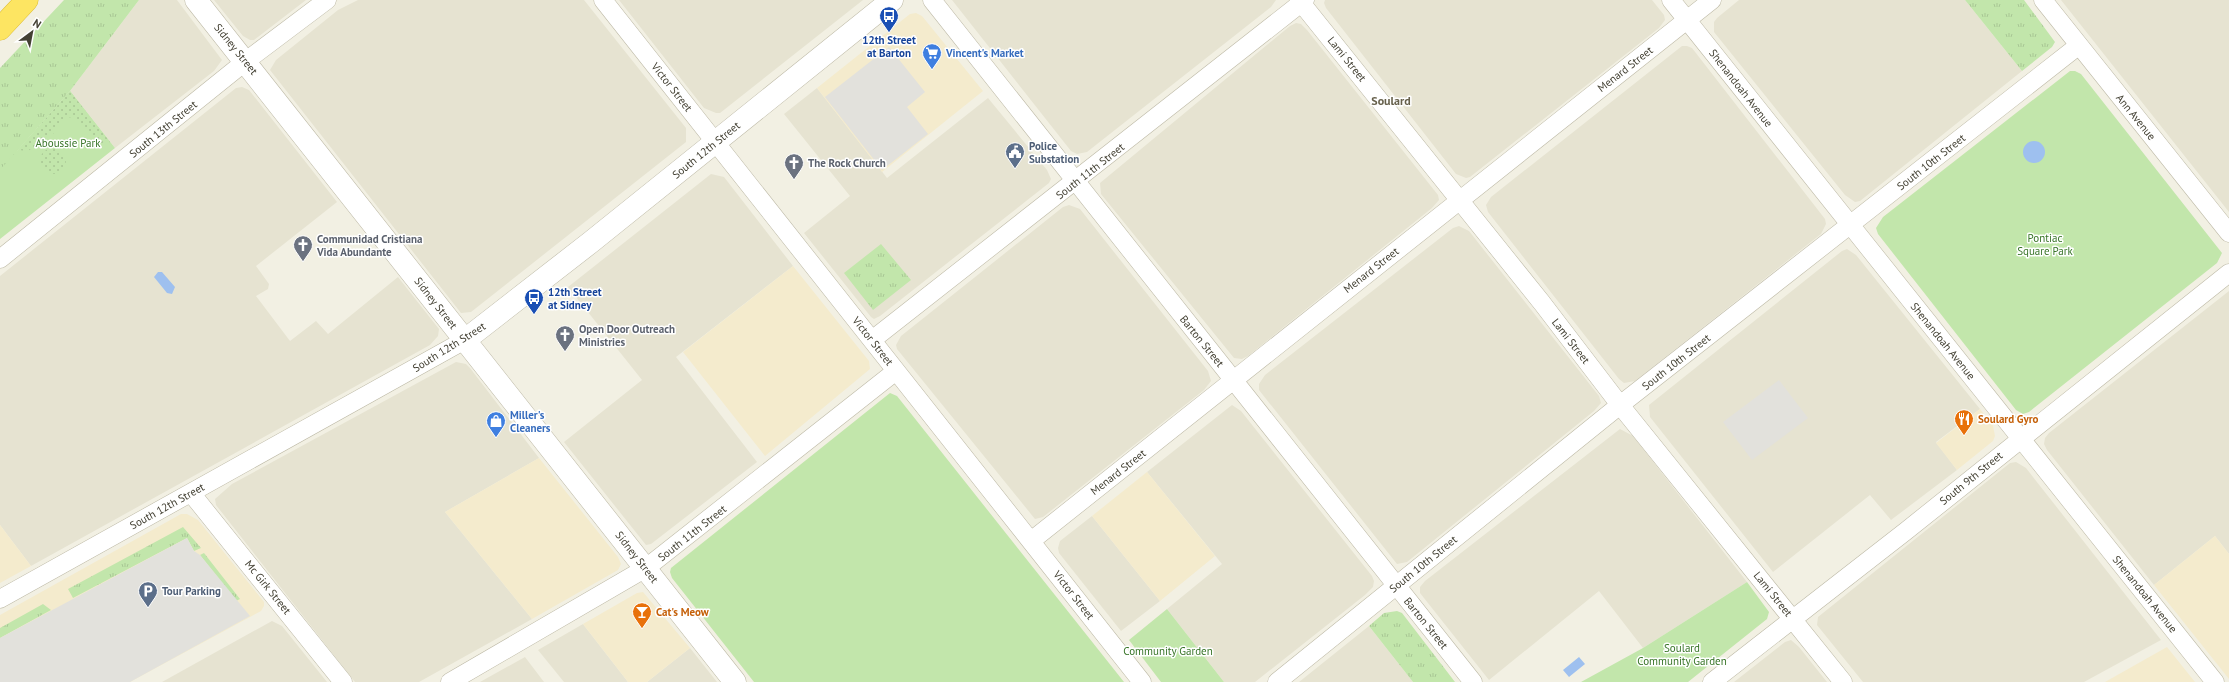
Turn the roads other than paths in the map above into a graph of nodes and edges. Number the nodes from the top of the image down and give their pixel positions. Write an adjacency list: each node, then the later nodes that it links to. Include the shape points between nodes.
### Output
1 (27, 0): 12 (highway)
2 (196, 0): 14 (street, Sidney Street)
3 (327, 0): 14 (street, South 13th Street)
4 (603, 0): 15 (street, Victor Street)
5 (892, 0): 15 (street, South 12th Street)
6 (932, 0): 16 (street, Barton Street)
7 (1671, 0): 11 (street, Shenandoah Avenue)
8 (1712, 0): 11 (street, Menard Street)
9 (2043, 0): 13 (street, Ann Avenue)
10 (1302, 1): 16 (street, South 11th Street); 17 (street, Lami Street)
11 (1687, 20): 17 (street, Menard Street); 18 (street, Shenandoah Avenue)
12 (0, 29)
13 (2078, 46): 18 (street, South 10th Street); 19 (street, Ann Avenue)
14 (246, 61): 20 (street, South 13th Street); 22 (street, Sidney Street)
15 (716, 142): 22 (street, South 12th Street); 23 (street, Victor Street)
16 (1076, 182): 23 (street, South 11th Street); 25 (street, Barton Street)
17 (1460, 201): 25 (street, Menard Street); 26 (street, Lami Street)
18 (1851, 226): 26 (street, South 10th Street); 27 (street, Shenandoah Avenue)
19 (2229, 233)
20 (0, 259)
21 (2229, 273): 27 (street, South 9th Street)
22 (466, 340): 28 (street, South 12th Street); 30 (street, Sidney Street)
23 (872, 340): 24 (street, Victor Street)
24 (896, 371): 29 (street, Victor Street); 30 (street, South 11th Street)
25 (1233, 380): 29 (street, Menard Street); 31 (street, Barton Street)
26 (1620, 405): 31 (street, South 10th Street); 33 (street, Lami Street)
27 (2021, 438): 33 (street, South 9th Street); 42 (street, Shenandoah Avenue)
28 (191, 493): 32 (street, South 12th Street); 34 (street, Mc Girk Street)
29 (1031, 541): 37 (street, Victor Street)
30 (646, 568): 35 (street, South 11th Street); 36 (street, Sidney Street)
31 (1397, 586): 38 (street, South 10th Street); 39 (street, Barton Street)
32 (0, 599)
33 (1793, 619): 40 (street, South 9th Street); 41 (street, Lami Street)
34 (343, 682)
35 (450, 682)
36 (735, 682)
37 (1142, 682)
38 (1277, 682)
39 (1473, 682)
40 (1712, 682)
41 (1843, 682)
42 (2215, 682)

